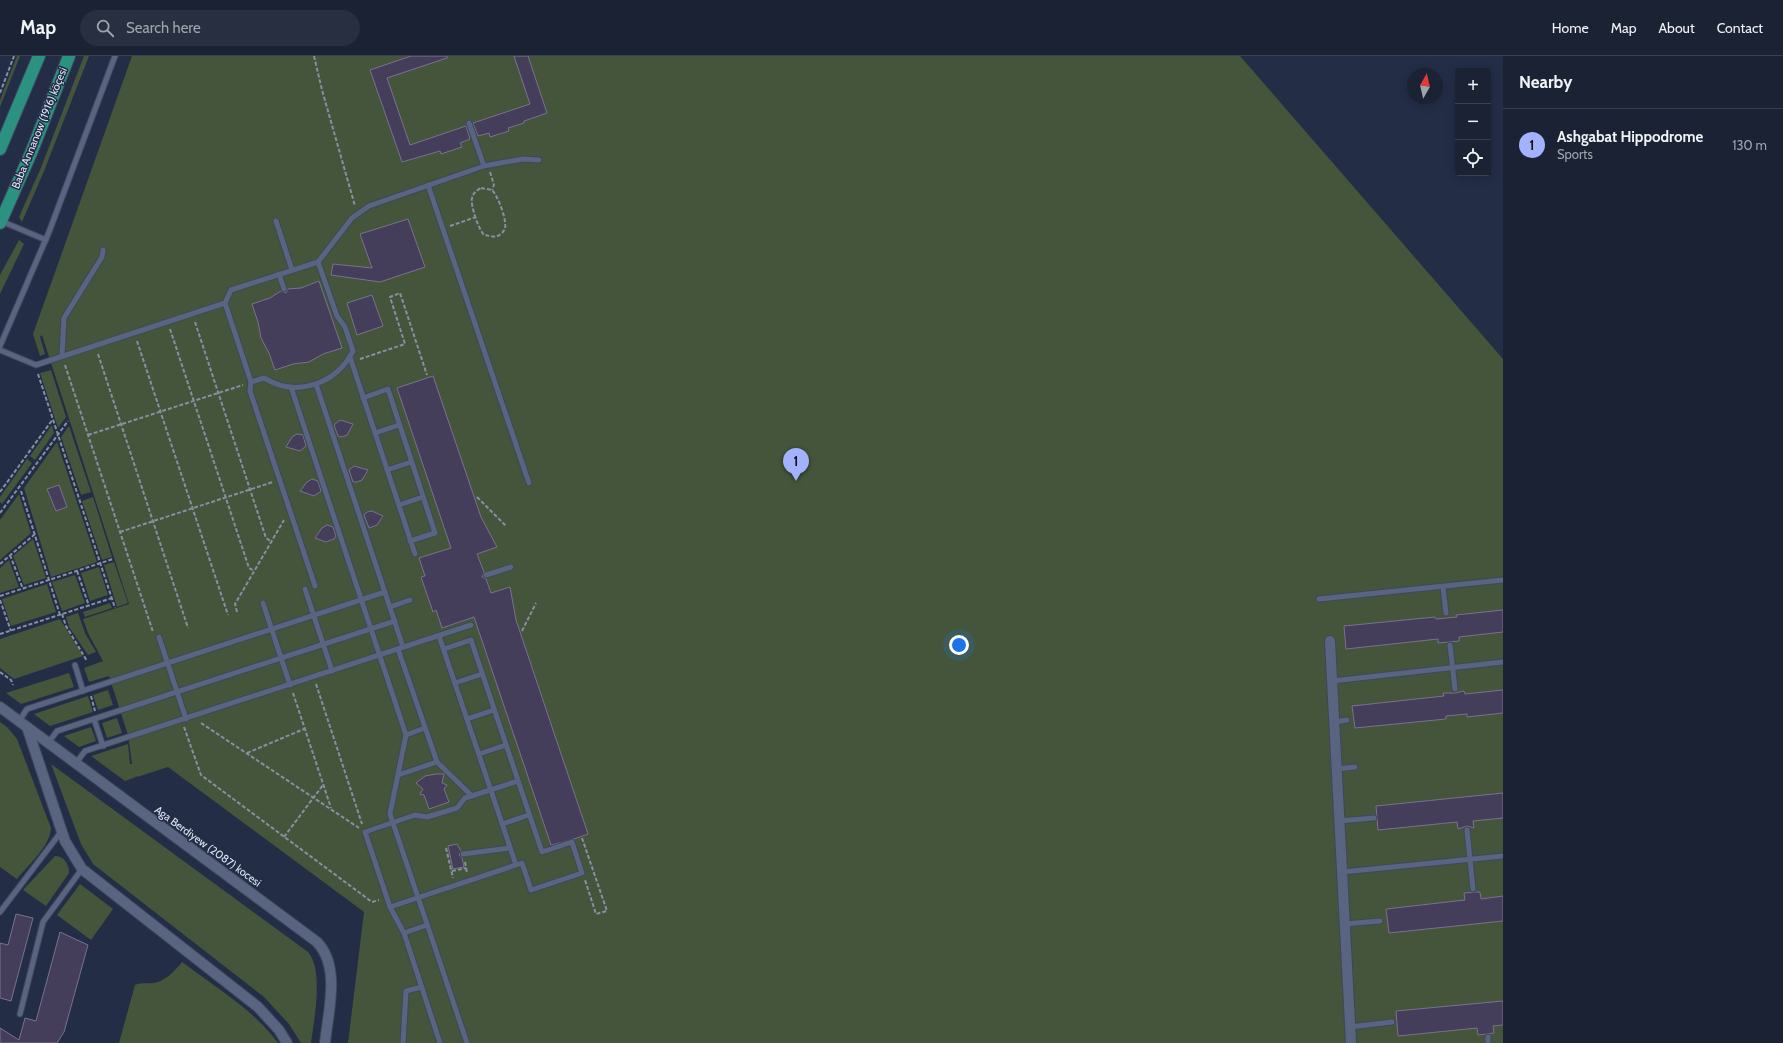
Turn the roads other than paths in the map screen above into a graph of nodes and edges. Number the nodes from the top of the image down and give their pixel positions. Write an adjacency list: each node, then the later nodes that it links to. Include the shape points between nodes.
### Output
1 (39, 56): 5 (main road)
2 (69, 56): 10 (main road, Baba Annanow (1916) köçesi)
3 (115, 56): 11 (lane)
4 (469, 123): 7 (lane)
5 (1, 142)
6 (539, 160): 7 (lane, via 523,159)
7 (486, 166): 8 (lane)
8 (428, 185): 13 (lane, via 381,200 357,213); 30 (lane)
9 (276, 221): 14 (lane)
10 (1, 222): 11 (lane)
11 (46, 240): 18 (lane)
12 (103, 250): 20 (lane, via 102,257 64,318)
13 (318, 262): 14 (lane); 21 (lane, via 337,316 345,328 353,351)
14 (292, 270): 15 (lane)
15 (279, 274): 16 (lane); 17 (lane, via 231,290)
16 (284, 289)
17 (225, 303): 20 (lane); 22 (lane)
18 (0, 346)
19 (0, 350): 20 (lane, via 36,365)
20 (63, 359)
21 (351, 359): 23 (lane, via 336,373); 25 (lane)
22 (251, 382): 24 (lane, via 264,378); 38 (lane, via 250,391)
23 (316, 384): 24 (lane); 41 (lane)
24 (291, 387): 42 (lane)
25 (363, 398): 26 (lane, via 388,389); 27 (lane)
26 (399, 425): 27 (lane); 28 (lane)
27 (375, 433): 29 (lane)
28 (411, 462): 29 (lane); 31 (lane)
29 (387, 470): 32 (lane)
30 (529, 483)
31 (423, 497): 32 (lane); 33 (lane, via 435,533)
32 (398, 505): 33 (lane)
33 (410, 541): 34 (lane)
34 (415, 554)
35 (511, 567): 36 (lane)
36 (486, 575)
37 (1503, 580): 39 (lane)
38 (315, 586)
39 (1443, 586): 44 (lane); 47 (lane)
40 (305, 590): 48 (lane)
41 (385, 592): 42 (lane); 46 (lane)
42 (362, 600): 48 (lane); 51 (lane)
43 (410, 600): 46 (lane)
44 (1319, 600)
45 (263, 603): 52 (lane)
46 (390, 606): 49 (lane)
47 (1446, 613)
48 (314, 616): 52 (lane); 56 (lane)
49 (395, 621): 51 (lane); 58 (lane)
50 (471, 625): 53 (lane)
51 (371, 628): 56 (lane); 60 (lane)
52 (272, 629): 61 (lane); 63 (lane)
53 (439, 636): 58 (lane); 59 (lane)
54 (157, 638): 63 (lane)
55 (1330, 641): 68 (street)
56 (323, 644): 61 (lane); 66 (lane)
57 (1450, 645): 65 (lane)
58 (401, 648): 60 (lane); 83 (lane)
59 (444, 649): 67 (lane, via 470,640); 69 (lane)
60 (380, 655): 66 (lane); 84 (lane)
61 (281, 658): 70 (lane); 73 (lane)
62 (1503, 662): 65 (lane)
63 (168, 663): 72 (lane); 73 (lane)
64 (75, 665): 72 (lane)
65 (1452, 667): 68 (lane); 71 (lane)
66 (332, 671): 70 (lane)
67 (482, 674): 69 (lane); 75 (lane)
68 (1332, 681): 81 (street)
69 (455, 683): 78 (lane)
70 (290, 685): 77 (lane)
71 (1455, 689)
72 (86, 690): 80 (lane, via 27,709)
73 (177, 692): 76 (lane); 77 (lane)
74 (0, 707): 80 (street, Aga Berdiyew (2087) kocesi)
75 (494, 710): 78 (lane); 86 (lane)
76 (96, 718): 85 (lane, via 57,731); 87 (lane)
77 (184, 719): 87 (lane)
78 (467, 719): 88 (lane)
79 (1347, 720): 81 (lane)
80 (19, 721): 82 (street, Aga Berdiyew (2087) kocesi)
81 (1334, 722): 92 (street)
82 (28, 727): 85 (street, Aga Berdiyew (2087) kocesi); 103 (street)
83 (425, 728): 84 (lane); 89 (lane)
84 (406, 734): 93 (lane)
85 (48, 743): 90 (street, Aga Berdiyew (2087) kocesi)
86 (506, 745): 88 (lane); 94 (lane)
87 (103, 746): 90 (lane, via 85,752)
88 (479, 754): 95 (lane)
89 (437, 762): 93 (lane); 96 (lane)
90 (76, 763): 125 (street, Aga Berdiyew (2087) kocesi, via 324,949 330,962)
91 (1355, 767): 92 (lane)
92 (1336, 769): 99 (street)
93 (398, 775): 100 (lane, via 390,814)
94 (518, 781): 95 (lane); 97 (lane)
95 (490, 790): 96 (lane); 101 (lane)
96 (472, 796): 100 (lane, via 465,798 457,808 427,817 415,815)
97 (529, 815): 101 (lane); 108 (lane, via 542,852 572,842 582,873 531,890 522,863)
98 (1374, 818): 99 (lane)
99 (1339, 821): 110 (street)
100 (393, 822): 112 (lane); 113 (lane, via 365,832)
101 (502, 824): 104 (lane)
102 (1467, 830): 107 (lane)
103 (62, 831): 109 (street); 114 (lane)
104 (510, 848): 105 (lane); 108 (lane)
105 (463, 854)
106 (1503, 856): 107 (lane)
107 (1470, 860): 110 (lane); 111 (lane)
108 (516, 865): 112 (lane)
109 (82, 869): 120 (lane, via 43,922); 124 (street, via 258,1007)
110 (1342, 872): 116 (street)
111 (1473, 889)
112 (418, 897): 113 (lane); 117 (lane)
113 (390, 907): 118 (lane)
114 (0, 912)
115 (1380, 920): 116 (lane)
116 (1345, 924): 122 (street)
117 (427, 925): 118 (lane); 128 (lane)
118 (404, 933): 119 (lane)
119 (422, 987): 126 (lane, via 406,991); 127 (lane)
120 (20, 1014)
121 (1392, 1022): 122 (lane)
122 (1350, 1026): 129 (street)
123 (1488, 1037): 130 (lane)
124 (287, 1043)
125 (325, 1043)
126 (403, 1043)
127 (440, 1043)
128 (467, 1043)
129 (1351, 1043)
130 (1488, 1043)

